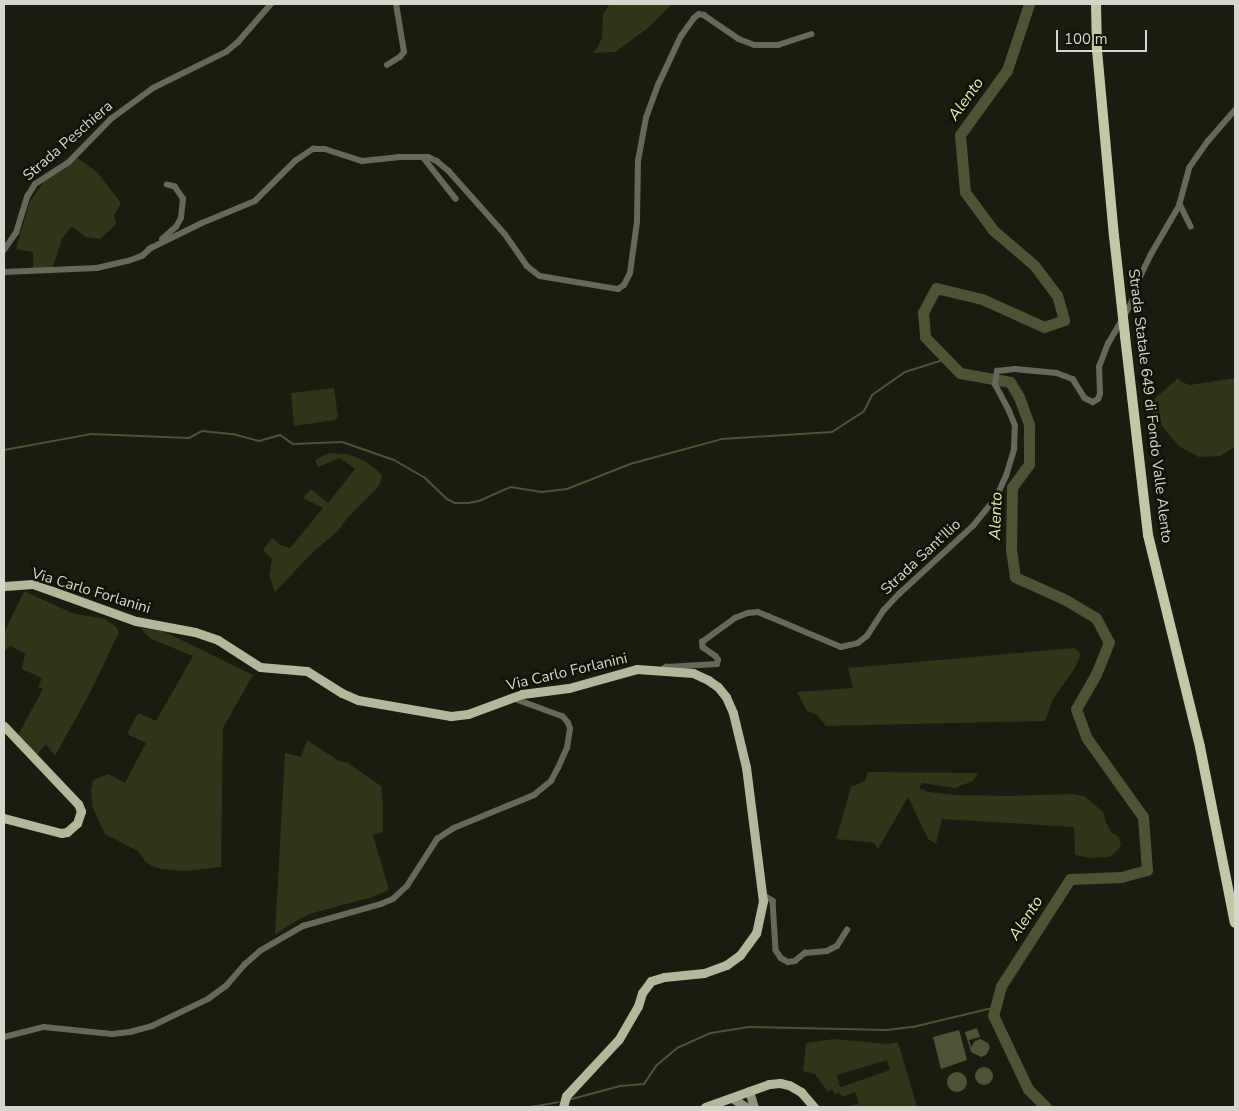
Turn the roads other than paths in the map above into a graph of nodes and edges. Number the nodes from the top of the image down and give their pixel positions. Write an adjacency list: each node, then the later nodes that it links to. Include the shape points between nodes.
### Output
1 (271, 4): 12 (street, Strada Peschiera, via 226,52 153,88 110,119 68,162 35,184 27,197 16,233)
2 (396, 4): 5 (street, via 404,52)
3 (1096, 4): 21 (highway, Strada Statale 649 di Fondo Valle Alento, bridge, via 1097,50 1114,236 1148,535 1200,747)
4 (811, 34): 7 (street, via 778,45 755,45 739,39 704,15 694,18 681,36 646,118 638,160 637,222 630,273 618,289 540,276 449,172 437,161)
5 (387, 65)
6 (1235, 110): 10 (street, via 1195,157 1184,183)
7 (423, 157): 9 (street); 13 (street, via 362,161 325,149 313,149 294,161 255,201)
8 (167, 185): 13 (street, via 175,187 183,199 181,218 176,227)
9 (456, 199)
10 (1180, 204): 11 (street); 16 (street, Strada Sant'Ilio, via 1142,272 1131,304 1108,344 1099,367 1100,394 1093,402 1085,398 1073,379 1057,373 1015,369 997,371 994,385 1015,426 1014,449 997,496 973,526 899,594 858,643 840,647 758,612 748,613 735,618 702,642 703,648 716,657 717,664)
11 (1191, 227)
12 (4, 250)
13 (149, 250): 14 (street, via 128,261 97,268)
14 (4, 272)
15 (4, 586): 17 (main road, Via Carlo Forlanini, via 33,584 136,621 195,632 218,640 260,667 307,671 358,700 451,716 468,714)
16 (661, 670): 17 (main road, Via Carlo Forlanini, via 637,669 569,688); 20 (main road, Via Carlo Forlanini, via 689,672 708,680 722,692 730,705 746,767)
17 (511, 698): 23 (street, via 563,717 568,723 567,748 551,781 534,795 454,828 437,839 406,886 393,899 303,926 260,951 226,986 208,999 152,1026 112,1034 44,1026)
18 (4, 726): 19 (main road, via 81,811 77,823 61,833)
19 (4, 818)
20 (762, 894): 22 (street, via 773,901 776,950 788,962 804,953 827,951 837,946); 26 (main road, Via Carlo Forlanini, via 756,933 740,955 726,965 704,973 651,981 618,1040 566,1096)
21 (1235, 923)
22 (846, 930)
23 (4, 1037)
24 (749, 1092): 25 (main road); 29 (main road); 30 (main road, via 769,1084 789,1085 801,1092)
25 (732, 1098): 27 (main road); 28 (main road)
26 (562, 1107)
27 (705, 1107)
28 (746, 1107)
29 (754, 1107)
30 (814, 1107)

